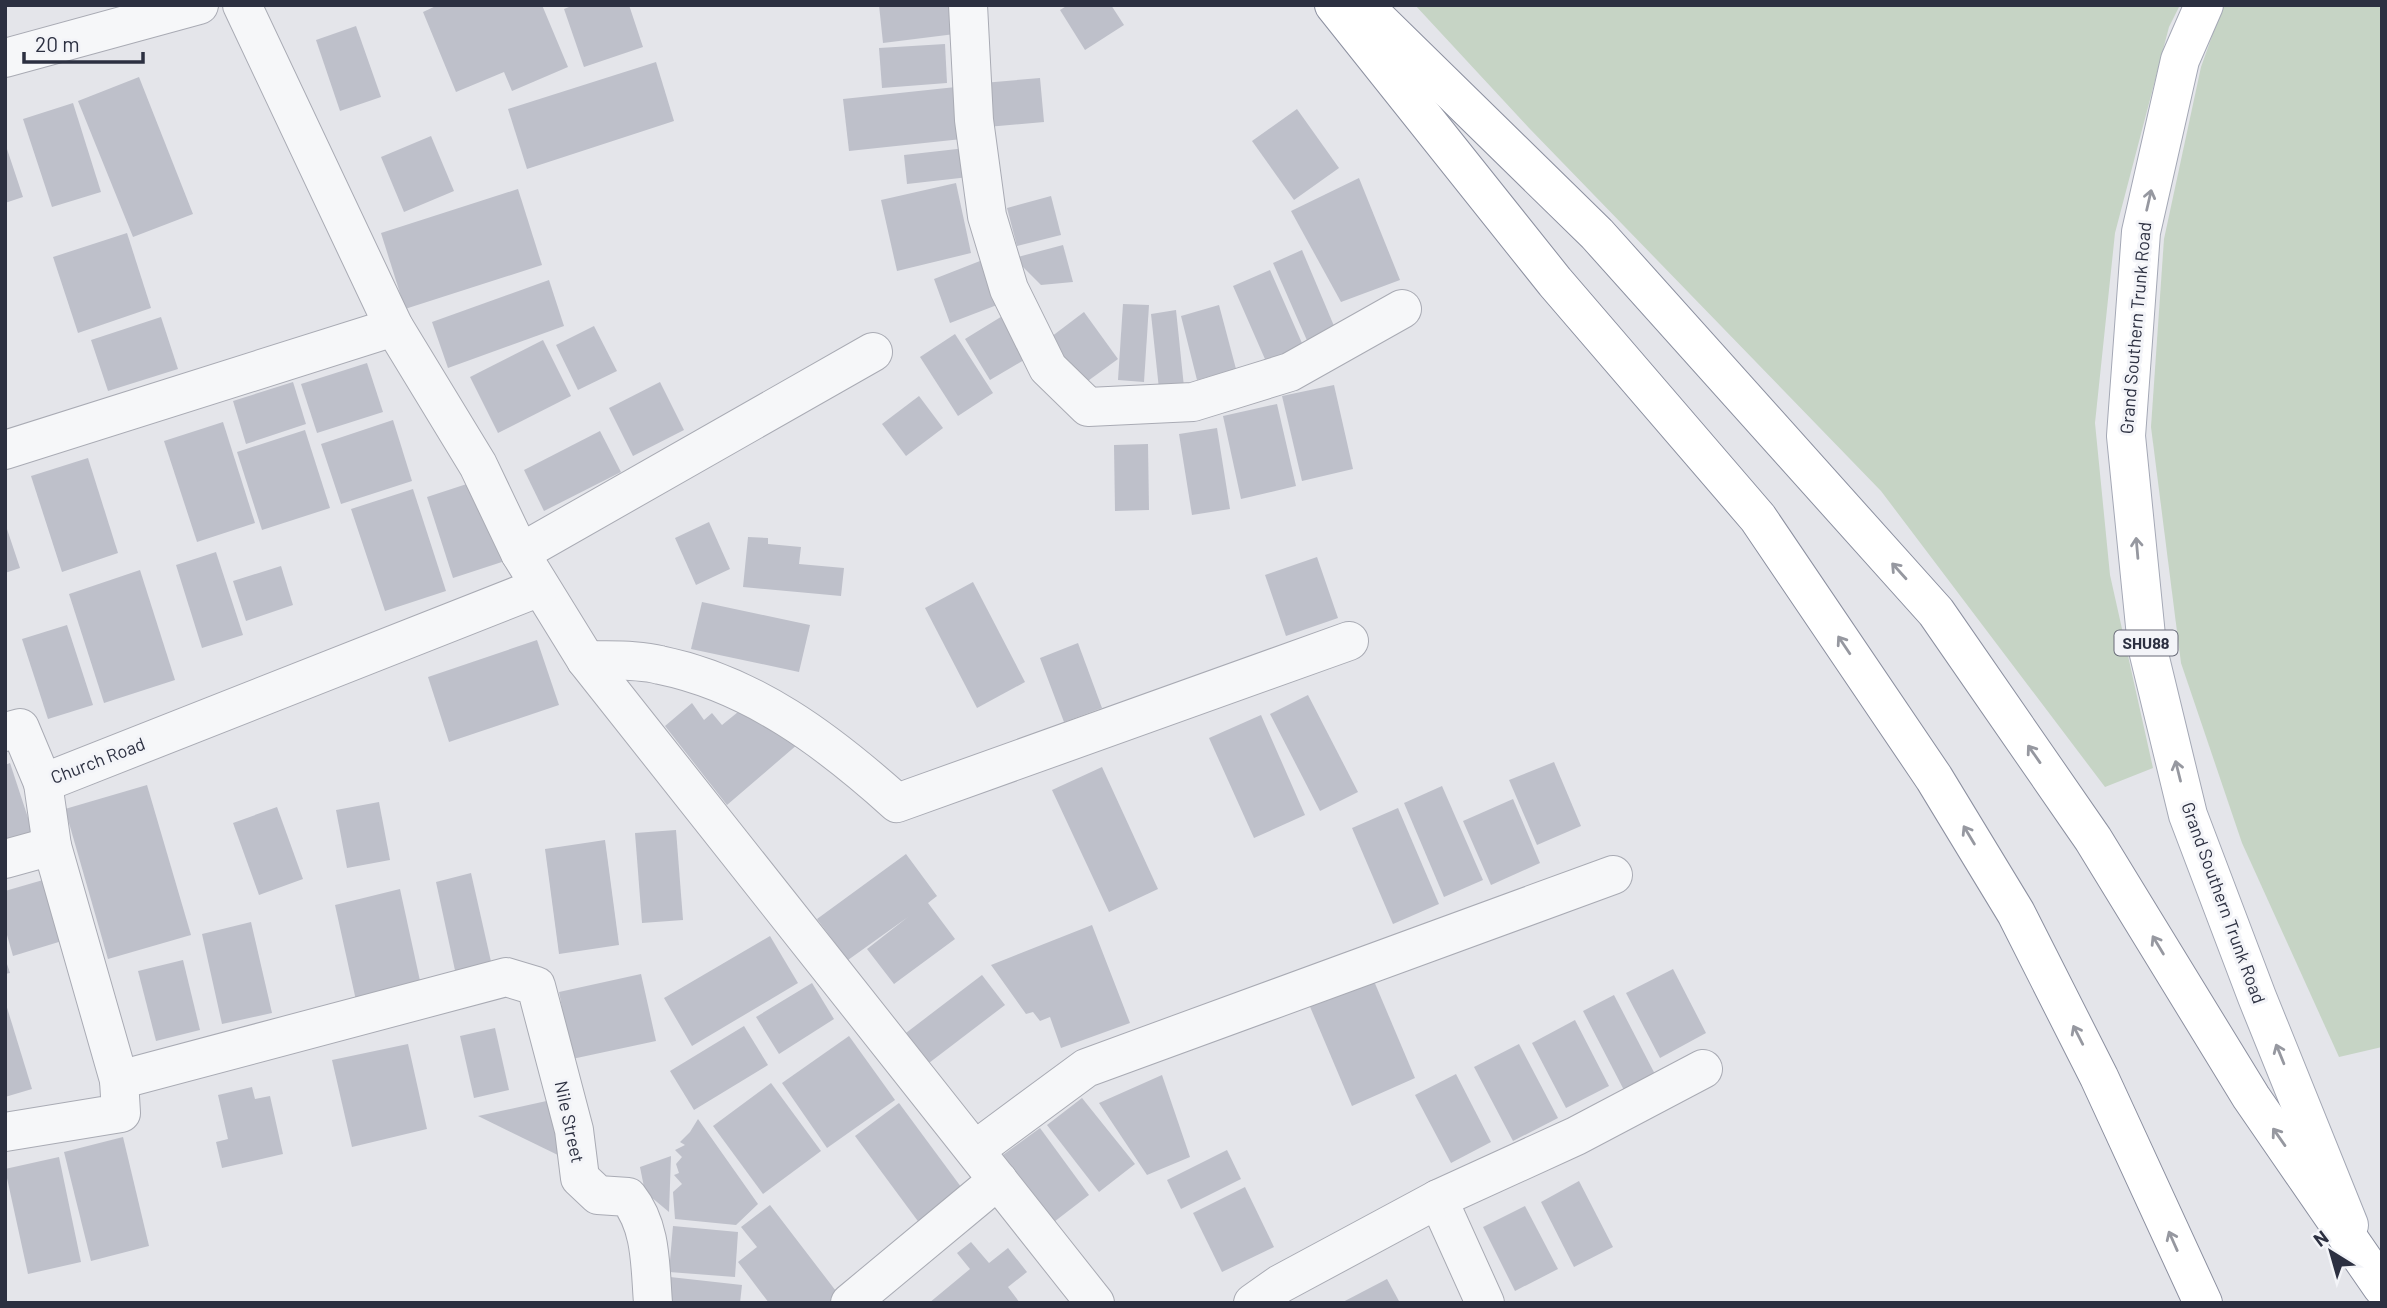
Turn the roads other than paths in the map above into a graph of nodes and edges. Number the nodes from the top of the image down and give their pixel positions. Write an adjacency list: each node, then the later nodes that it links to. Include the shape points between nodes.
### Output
1 (199, 5): 7 (street)
2 (242, 5): 9 (street)
3 (968, 5): 8 (street, via 974,120 987,216 1009,289 1048,368 1088,407 1193,402 1290,372)
4 (1334, 5): 33 (main road, one-way to 4, via 2040,960 1934,778 1758,518 1555,282)
5 (1363, 5): 26 (main road, one-way to 5, via 2251,1097 2093,839 1936,612 1597,234)
6 (2204, 5): 26 (main road, Grand Southern Trunk Road / SHU88, one-way to 6, via 2189,815 2147,646 2126,436 2141,232 2180,60)
7 (5, 58)
8 (1402, 309)
9 (394, 327): 11 (street); 12 (street, via 478,465)
10 (873, 352): 12 (street)
11 (5, 450)
12 (520, 553): 13 (street)
13 (540, 587): 15 (street); 17 (street, Church Road)
14 (1349, 641): 15 (street, via 897,803 853,763 763,702 658,664)
15 (586, 660): 24 (street)
16 (5, 732): 17 (street, via 20,728)
17 (43, 783): 18 (street, Church Road)
18 (52, 846): 19 (street); 22 (street, Church Road)
19 (5, 859)
20 (1613, 875): 24 (street, via 1086,1068)
21 (1703, 1069): 25 (street, via 1576,1136)
22 (119, 1080): 23 (street, Church Road, via 121,1113); 28 (street, Nile Street, via 506,977 536,986 574,1130 580,1178 598,1195 628,1197 638,1209 647,1233)
23 (5, 1132)
24 (986, 1165): 29 (street); 30 (street)
25 (1438, 1199): 31 (street); 32 (street)
26 (2361, 1253): 27 (main road, Grand Southern Trunk Road)
27 (2382, 1287)
28 (653, 1303)
29 (850, 1303)
30 (1096, 1303)
31 (1253, 1303)
32 (1485, 1303)
33 (2203, 1303)

